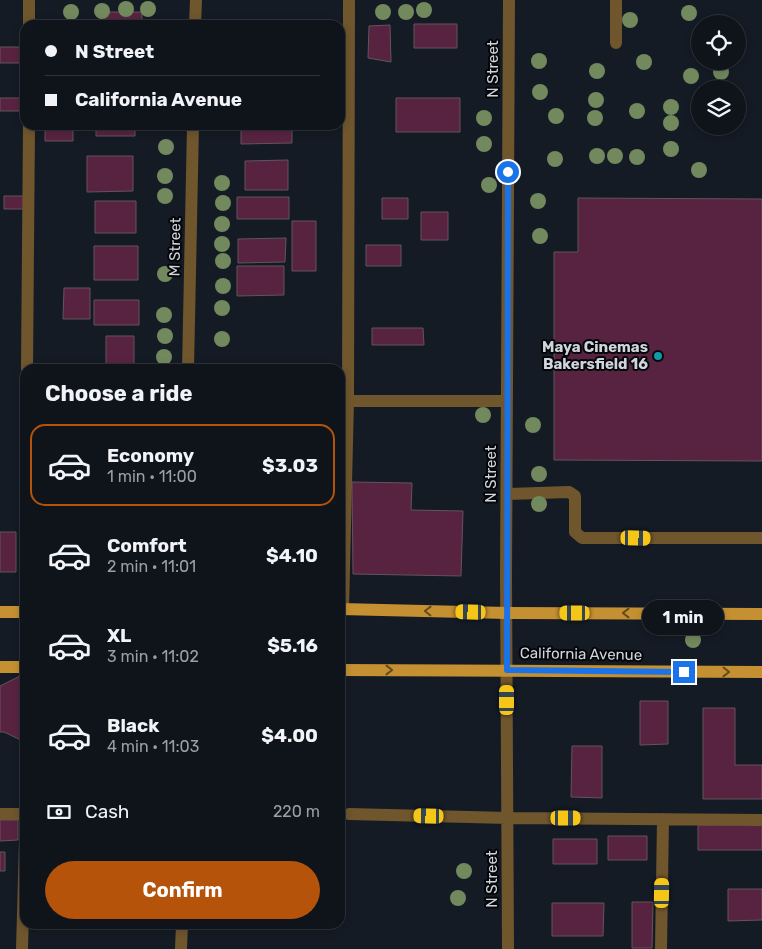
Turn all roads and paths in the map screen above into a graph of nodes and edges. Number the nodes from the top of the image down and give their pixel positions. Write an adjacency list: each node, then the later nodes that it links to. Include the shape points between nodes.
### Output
1 (29, 0): 6 (street)
2 (196, 0): 7 (street)
3 (349, 0): 13 (street)
4 (509, 0): 14 (street, N Street)
5 (616, 0): 8 (street)
6 (29, 20)
7 (195, 20)
8 (616, 43)
9 (29, 130): 11 (street)
10 (193, 130): 12 (street, M Street)
11 (27, 364)
12 (188, 364)
13 (348, 401): 14 (street); 16 (street)
14 (507, 401): 15 (street, N Street)
15 (507, 494): 17 (street, via 569,492 576,496 575,532 582,538); 21 (street, N Street)
16 (345, 505)
17 (762, 538)
18 (345, 609): 21 (main road, one-way to 18)
19 (0, 612): 20 (main road)
20 (20, 612)
21 (507, 613): 22 (main road, one-way to 21); 26 (street, N Street)
22 (762, 614)
23 (0, 666): 24 (main road)
24 (20, 667)
25 (345, 670): 26 (main road, California Avenue, one-way to 26)
26 (507, 670): 27 (main road, California Avenue, one-way to 27); 31 (street, N Street)
27 (762, 672)
28 (0, 814): 29 (street)
29 (20, 814)
30 (349, 814): 31 (street)
31 (508, 818): 32 (street); 38 (street, N Street)
32 (662, 819): 33 (street); 39 (street)
33 (762, 820)
34 (23, 929): 36 (street)
35 (182, 929): 37 (street)
36 (22, 949)
37 (182, 949)
38 (508, 949)
39 (661, 949)

